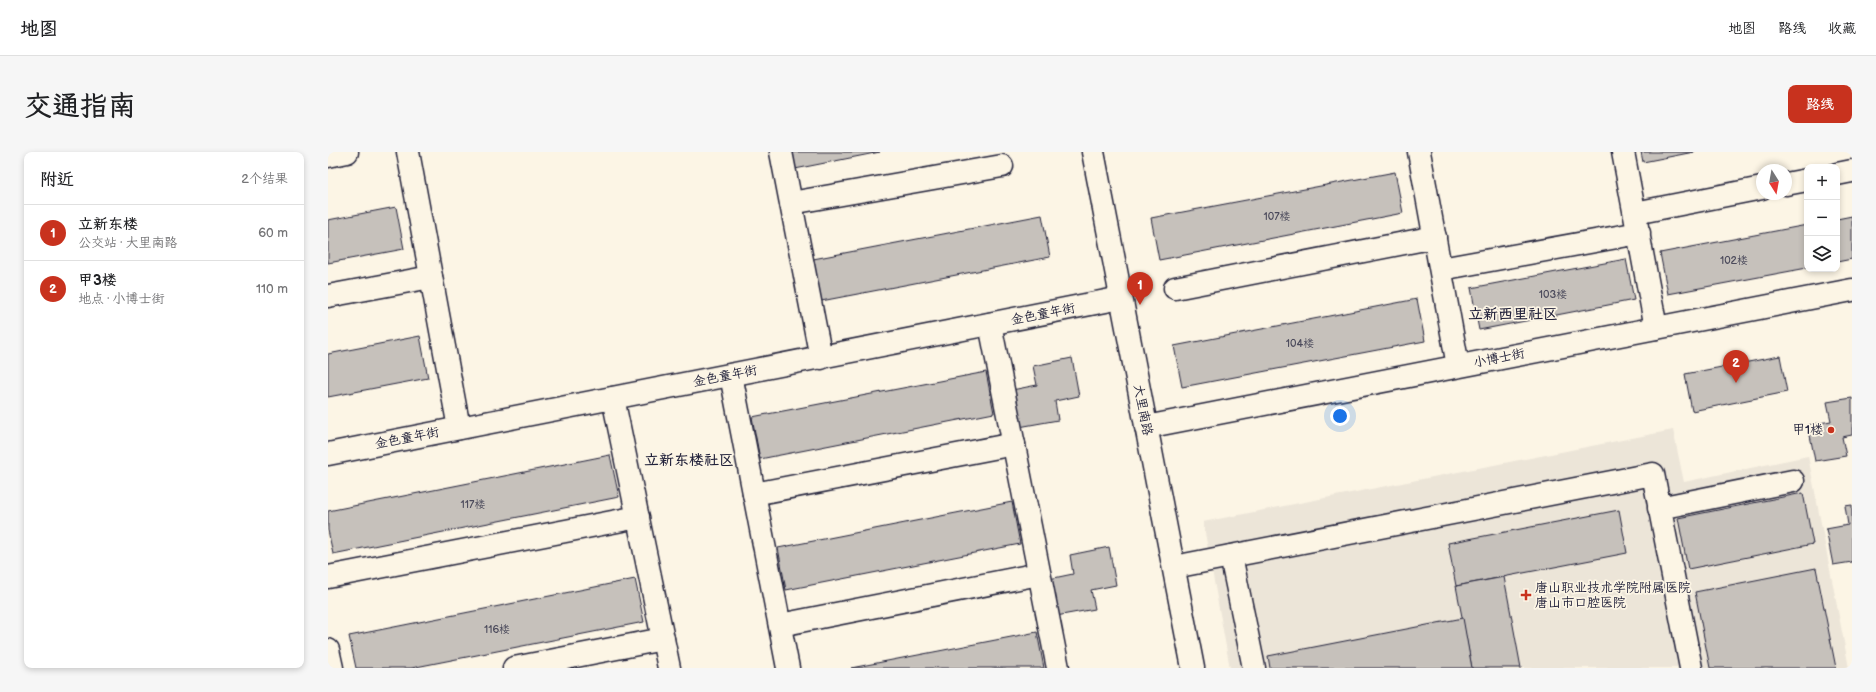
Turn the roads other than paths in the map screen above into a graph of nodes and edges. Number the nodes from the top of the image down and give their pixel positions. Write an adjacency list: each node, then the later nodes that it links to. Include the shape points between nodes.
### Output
1 (347, 152): 7 (street)
2 (408, 152): 18 (street)
3 (781, 152): 14 (street)
4 (1093, 152): 22 (street, 大里南路)
5 (1419, 152): 16 (street)
6 (1623, 152): 15 (street)
7 (328, 156)
8 (1002, 166): 14 (street)
9 (1852, 171): 10 (street)
10 (1840, 173)
11 (1804, 181): 12 (street)
12 (1792, 183)
13 (1756, 190): 15 (street)
14 (791, 202): 25 (street)
15 (1637, 223): 17 (street); 24 (street)
16 (1435, 237): 17 (street); 19 (street)
17 (1441, 269): 26 (street)
18 (431, 277): 21 (street); 30 (street)
19 (1175, 288)
20 (1852, 290): 24 (street, 小博士街)
21 (328, 296)
22 (1121, 298): 23 (street, 金色童年街); 29 (street, 大里南路)
23 (990, 324): 25 (street, 金色童年街); 31 (street)
24 (1656, 328): 26 (street, 小博士街)
25 (821, 358): 27 (street, 金色童年街)
26 (1458, 366): 29 (street, 小博士街)
27 (731, 375): 28 (street, 金色童年街); 34 (street)
28 (613, 398): 30 (street, 金色童年街); 36 (street)
29 (1146, 427): 38 (street, 大里南路)
30 (459, 428): 32 (street, 金色童年街)
31 (1014, 444): 34 (street); 39 (street)
32 (328, 454)
33 (1793, 481): 35 (street)
34 (754, 494): 41 (street)
35 (1660, 508): 37 (street, via 1653,474); 51 (street)
36 (638, 517): 40 (street); 42 (street)
37 (1231, 556): 38 (street); 50 (street)
38 (1174, 567): 49 (street, 大里南路)
39 (1039, 574): 41 (street); 48 (street)
40 (328, 578)
41 (780, 625): 47 (street)
42 (663, 639): 45 (street); 46 (street)
43 (328, 650): 44 (street)
44 (332, 668)
45 (514, 668)
46 (669, 668)
47 (788, 668)
48 (1058, 668)
49 (1193, 668)
50 (1254, 668)
51 (1691, 668)

